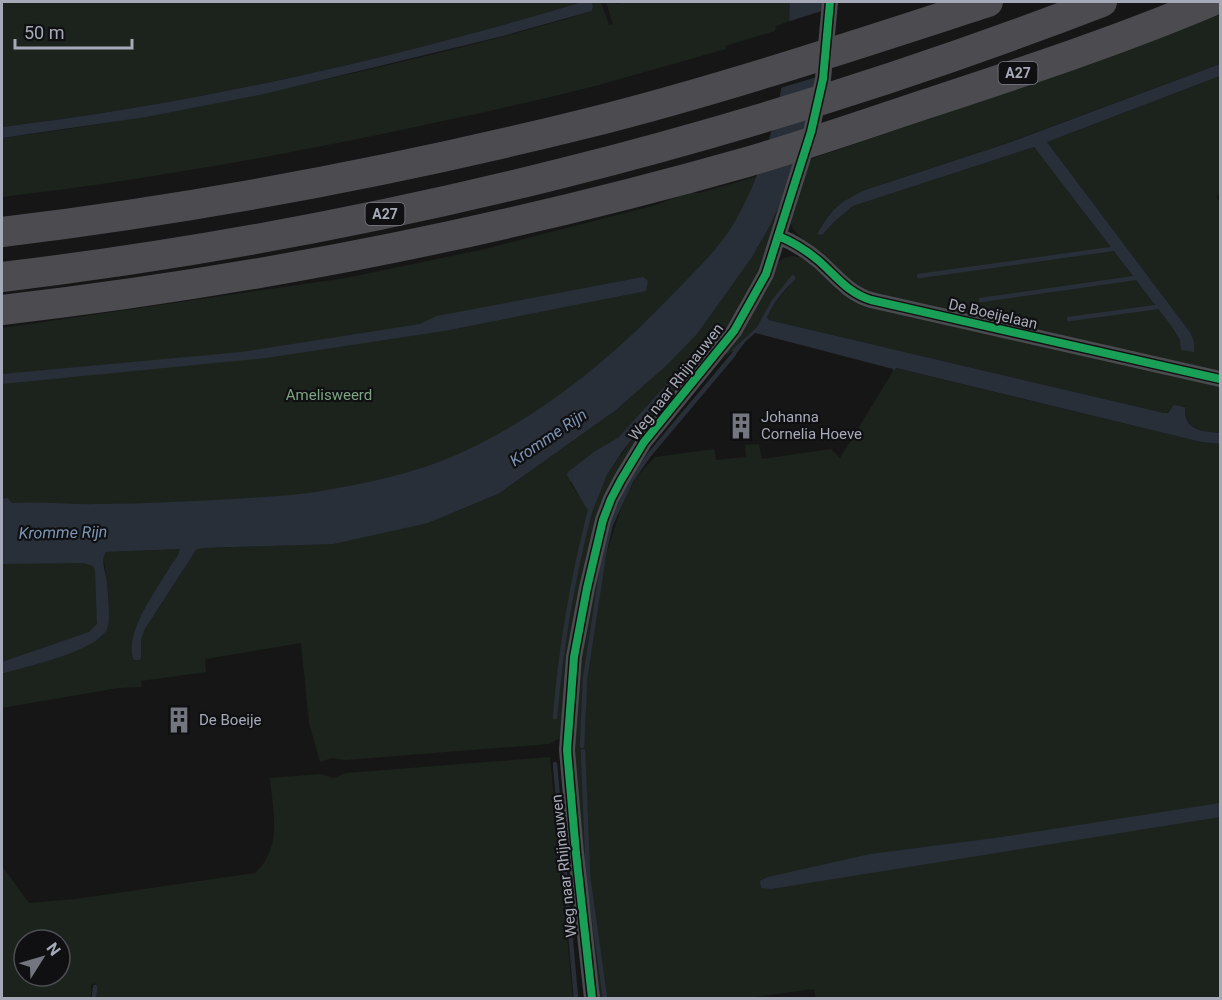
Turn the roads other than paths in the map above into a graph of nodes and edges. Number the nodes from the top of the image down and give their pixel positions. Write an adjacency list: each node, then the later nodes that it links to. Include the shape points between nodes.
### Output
1 (830, 2): 6 (street, Weg naar Rhijnauwen, via 823,79 804,158)
2 (988, 2): 5 (highway, via 771,72 590,122 405,166 188,205)
3 (1102, 2): 7 (highway, A27, via 834,95 594,164 348,222)
4 (1210, 2): 8 (highway, A27, via 1076,54 824,138 542,215 404,246 179,286)
5 (2, 232)
6 (778, 236): 9 (street, De Boeijelaan, via 806,251 856,295 871,300); 10 (street, Weg naar Rhijnauwen, via 766,274 744,315 644,442 603,520 574,657 567,750)
7 (2, 277)
8 (2, 310)
9 (1221, 379)
10 (592, 999)

